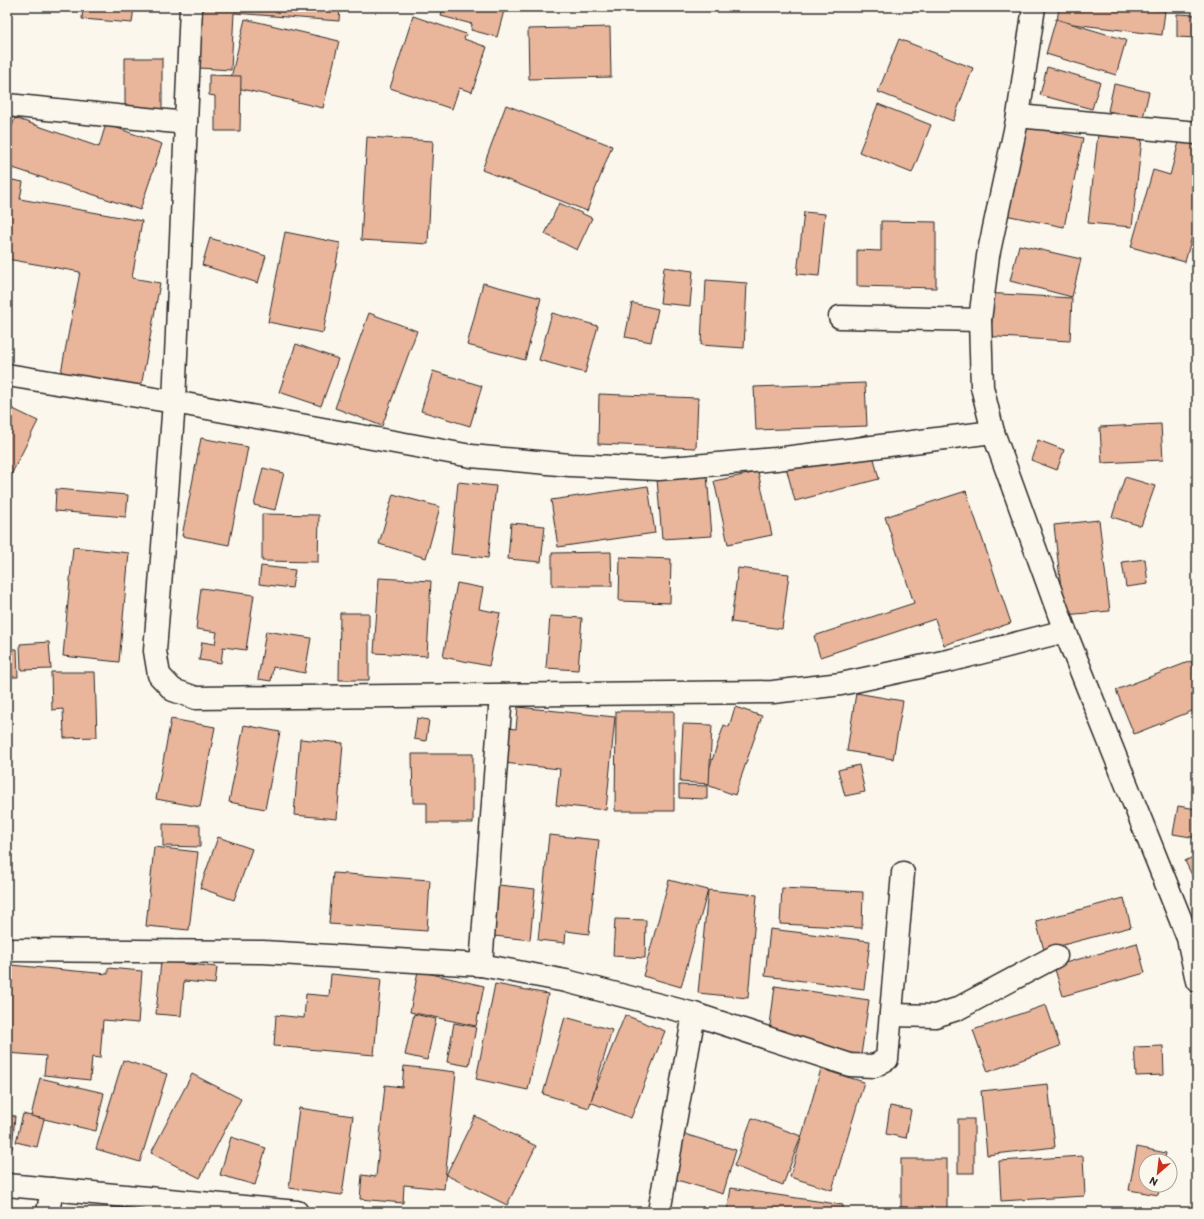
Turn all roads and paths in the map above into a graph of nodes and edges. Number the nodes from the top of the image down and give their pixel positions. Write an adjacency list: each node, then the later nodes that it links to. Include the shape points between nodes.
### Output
1 (191, 7): 5 (street)
2 (1034, 7): 4 (street)
3 (7, 105): 5 (street)
4 (1018, 116): 6 (street); 8 (street, via 988,256)
5 (186, 123): 10 (street)
6 (1197, 133)
7 (840, 317): 8 (street)
8 (980, 320): 11 (street, via 982,387)
9 (7, 374): 10 (street)
10 (174, 402): 11 (street, via 471,456 659,468 776,459); 13 (street, via 155,651 159,675 173,690 196,698)
11 (993, 432): 12 (street)
12 (1065, 631): 13 (street, via 952,660 842,684 773,692); 18 (street, via 1188,938)
13 (501, 695): 17 (street)
14 (903, 873): 20 (street)
15 (7, 950): 17 (street, via 263,952)
16 (1056, 956): 20 (street, via 956,1009 935,1016)
17 (481, 964): 19 (street, via 566,980)
18 (1197, 981)
19 (694, 1014): 20 (street, via 850,1065 874,1066 887,1059); 25 (street)
20 (891, 1015)
21 (7, 1185): 22 (street)
22 (52, 1189): 23 (street); 24 (street)
23 (48, 1212)
24 (297, 1212)
25 (659, 1212)

